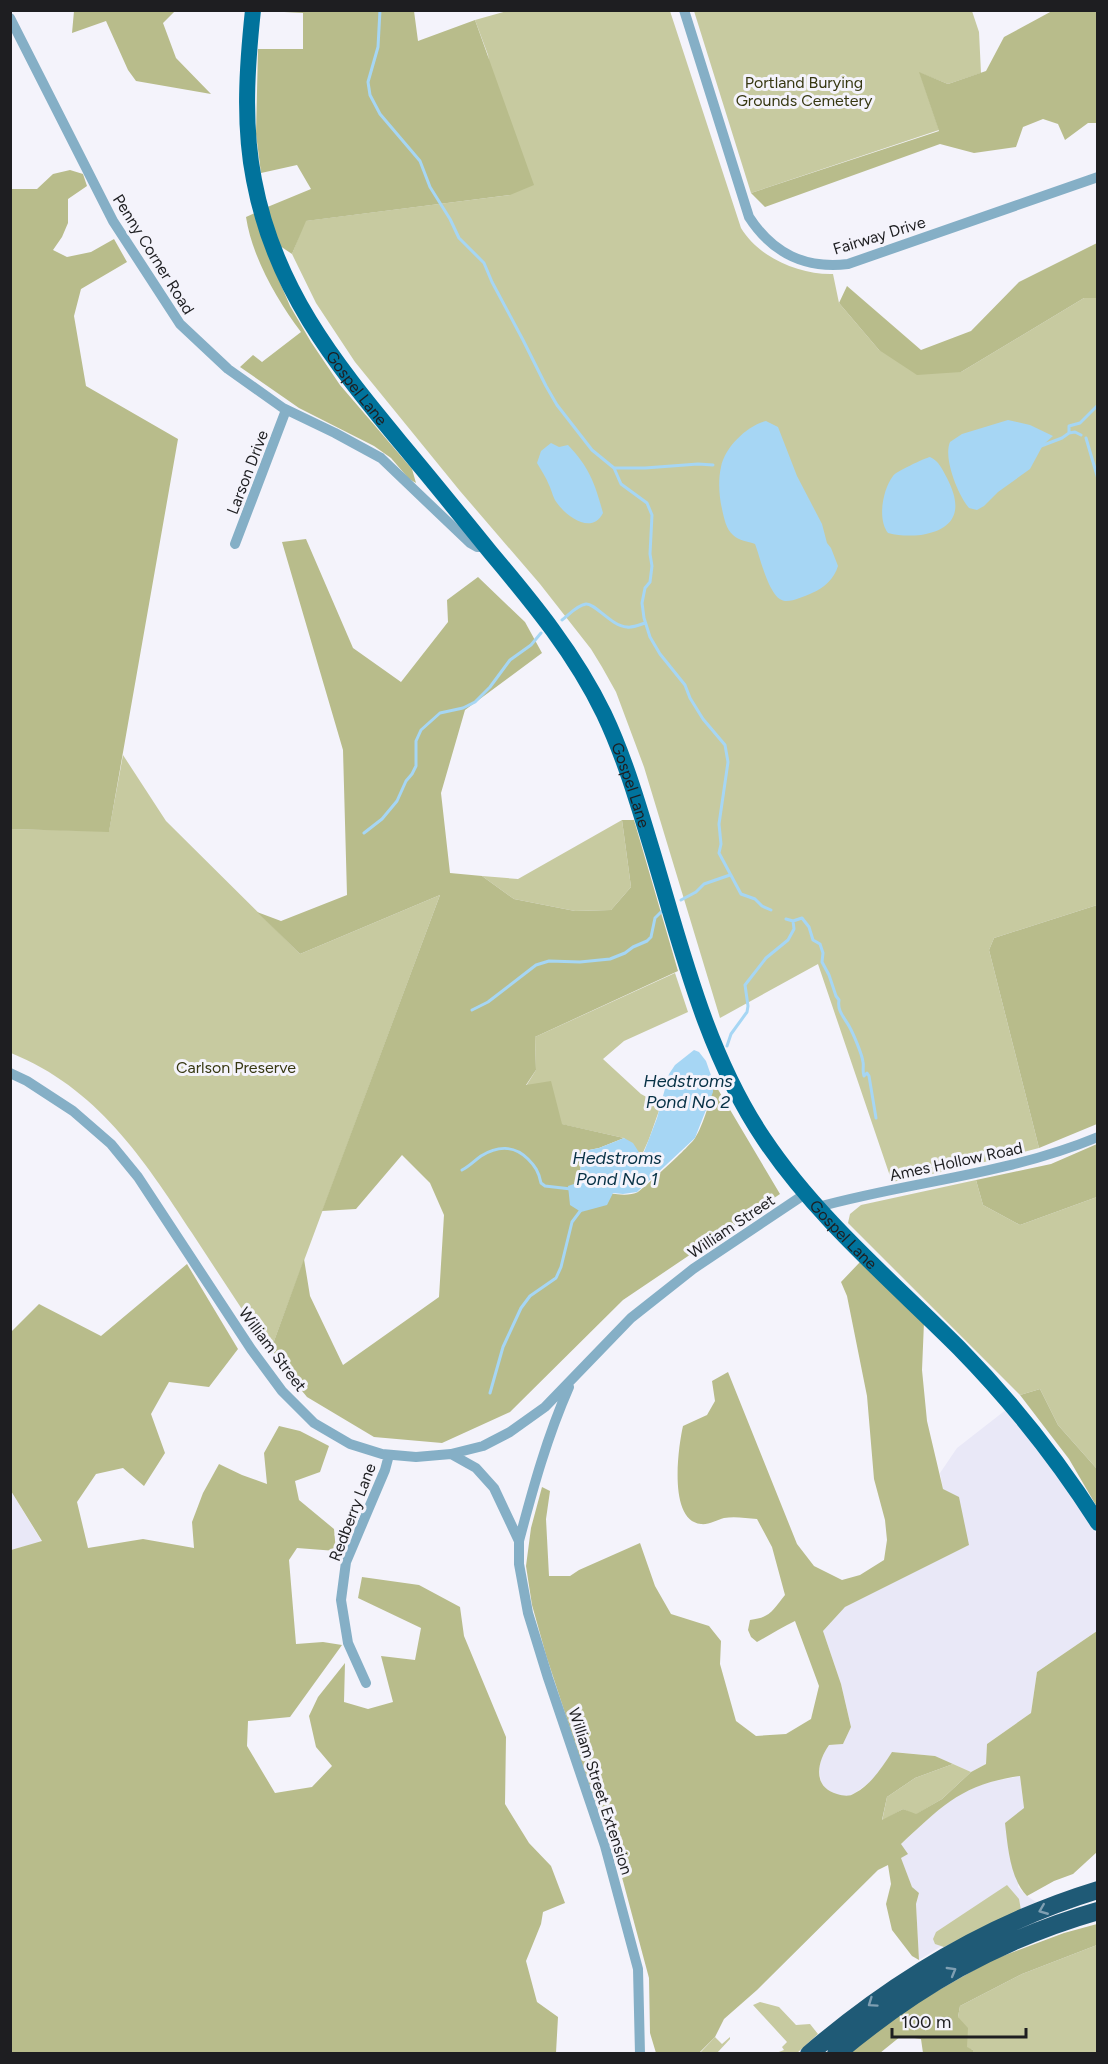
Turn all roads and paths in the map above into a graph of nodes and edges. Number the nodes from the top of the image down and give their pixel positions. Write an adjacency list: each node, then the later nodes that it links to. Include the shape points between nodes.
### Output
1 (253, 10): 7 (main road, Gospel Lane, via 248,126 253,177 267,232 288,284 344,374)
2 (684, 10): 4 (street, Fairway Drive, via 749,217 771,243 794,258 823,266 848,264)
3 (10, 18): 5 (street, Penny Corner Road, via 113,221 180,324 228,369)
4 (1098, 177)
5 (286, 410): 6 (street, Larson Drive); 7 (street, Penny Corner Road, via 381,458 470,543 477,548)
6 (235, 544)
7 (486, 547): 10 (main road, Gospel Lane, via 563,643 596,697 634,791 698,1000 725,1070 764,1139)
8 (10, 1073): 14 (street, William Street, via 74,1111 111,1144 138,1177 282,1391 314,1423 350,1444)
9 (1098, 1137): 11 (street, Ames Hollow Road, via 989,1172)
10 (806, 1194): 11 (main road, Gospel Lane); 12 (street, William Street, via 693,1269 631,1318)
11 (818, 1207): 15 (main road, Gospel Lane, via 990,1380 1054,1459)
12 (572, 1381): 13 (street, William Street, via 510,1432 483,1446); 16 (street, William Street Extension, via 553,1422)
13 (451, 1454): 14 (street, William Street, via 416,1458); 16 (street, William Street Extension, via 476,1468 494,1488)
14 (389, 1455): 17 (street, Redberry Lane, via 346,1562 341,1600 348,1643)
15 (1098, 1523)
16 (519, 1541): 20 (street, William Street Extension, via 528,1613 605,1846 638,1969)
17 (366, 1683)
18 (1098, 1890): 21 (highway, one-way to 21, via 1007,1925 946,1955 850,2019)
19 (1098, 1911): 22 (highway, one-way to 19, via 905,2000 954,1969 1013,1940)
20 (640, 2054)
21 (809, 2054)
22 (836, 2054)

